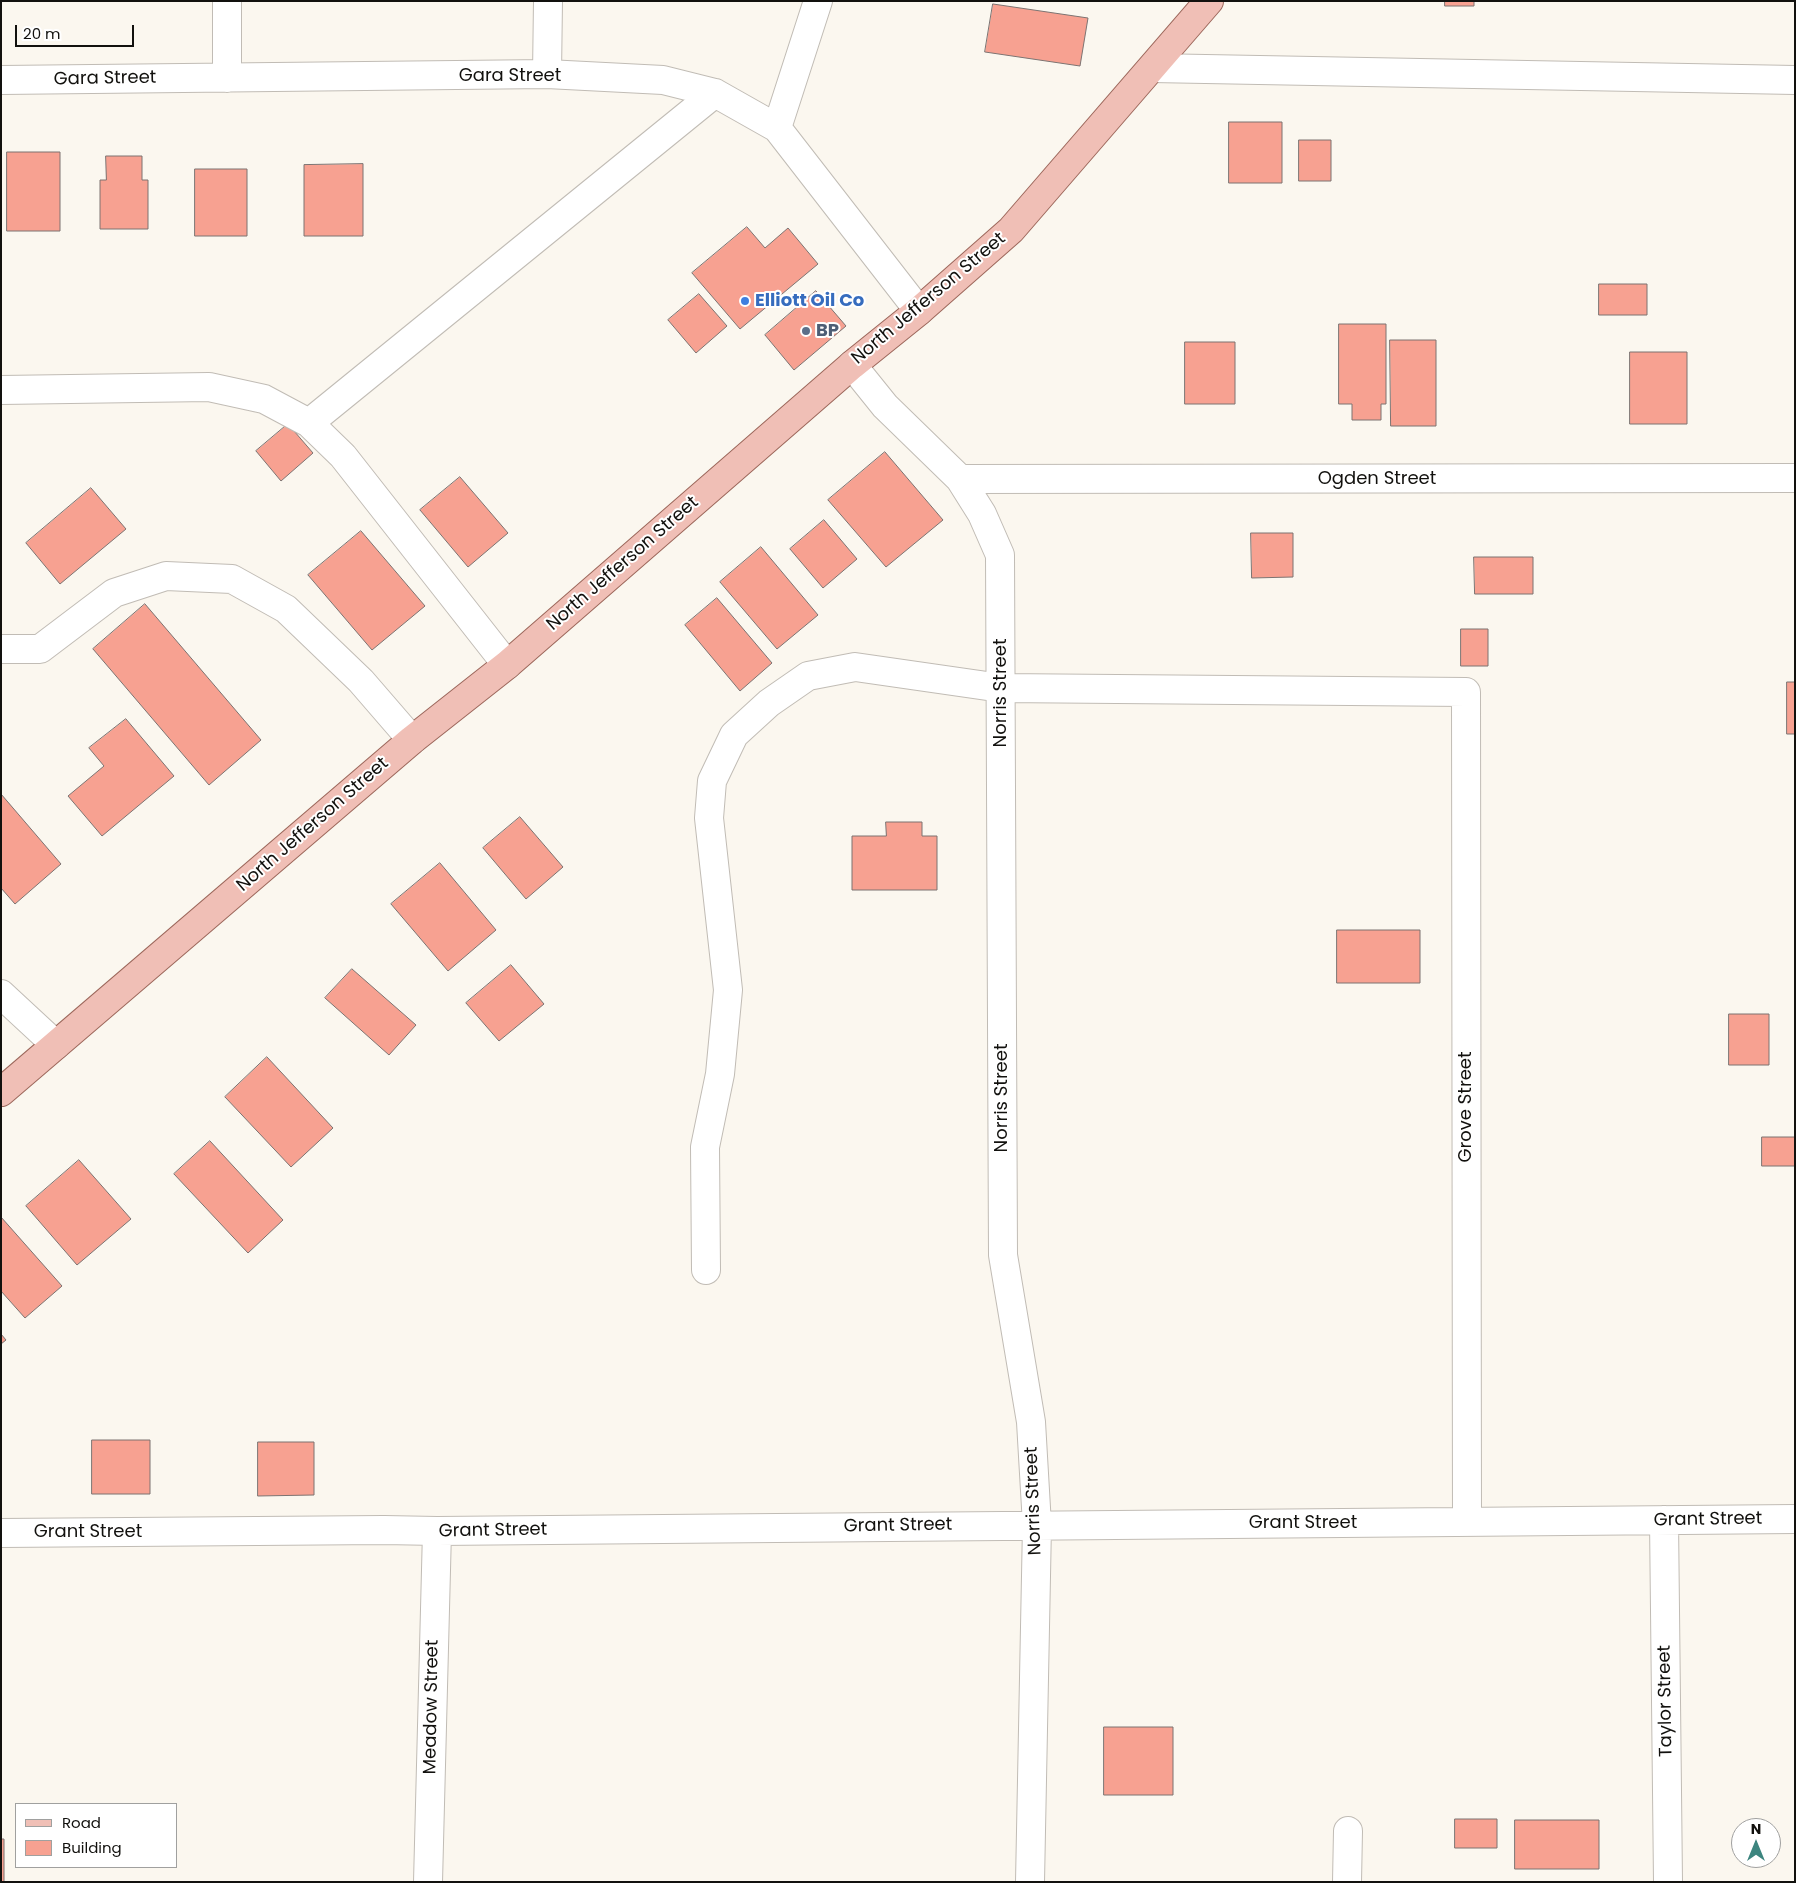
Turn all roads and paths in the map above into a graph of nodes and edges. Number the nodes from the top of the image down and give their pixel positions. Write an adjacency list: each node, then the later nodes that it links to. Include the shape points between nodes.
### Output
1 (227, 1): 7 (street)
2 (548, 1): 6 (street)
3 (818, 1): 11 (street)
4 (1209, 1): 5 (main road, North Jefferson Street)
5 (1152, 68): 9 (street); 12 (main road, North Jefferson Street, via 1011,230)
6 (547, 74): 7 (street, Gara Street); 10 (street, Gara Street, via 663,80)
7 (227, 78): 8 (street, Gara Street)
8 (1, 80)
9 (1795, 80)
10 (715, 93): 11 (street, Gara Street); 15 (street)
11 (777, 128): 12 (street, Gara Street)
12 (920, 310): 13 (main road, North Jefferson Street)
13 (852, 365): 16 (street, Norris Street, via 885,406); 19 (main road, North Jefferson Street)
14 (1, 390): 15 (street, via 209,387 264,399)
15 (309, 423): 19 (street, via 343,456)
16 (960, 478): 17 (street, Ogden Street); 20 (street, Norris Street, via 982,514 1000,555)
17 (1795, 478)
18 (1, 649): 21 (street, via 40,649 114,593 166,576 232,579 286,609 362,681)
19 (507, 665): 21 (main road, North Jefferson Street)
20 (1001, 688): 25 (street, via 855,667 808,676 769,703 734,735 712,782 709,818 728,990 720,1074 705,1147); 28 (street, Grove Street, via 1466,692); 29 (street, Norris Street, via 1003,1255 1031,1422)
21 (412, 740): 23 (main road, North Jefferson Street)
22 (1, 994): 23 (street)
23 (56, 1045): 24 (main road, North Jefferson Street)
24 (1, 1092)
25 (706, 1270)
26 (1795, 1519): 27 (street, Grant Street)
27 (1664, 1520): 28 (street, Grant Street); 36 (street, Taylor Street)
28 (1466, 1522): 29 (street, Grant Street)
29 (1037, 1525): 30 (street, Grant Street); 34 (street, Norris Street)
30 (437, 1532): 31 (street, Grant Street); 33 (street, Meadow Street)
31 (1, 1533)
32 (1348, 1831): 35 (street)
33 (428, 1882)
34 (1030, 1882)
35 (1347, 1882)
36 (1668, 1882)

